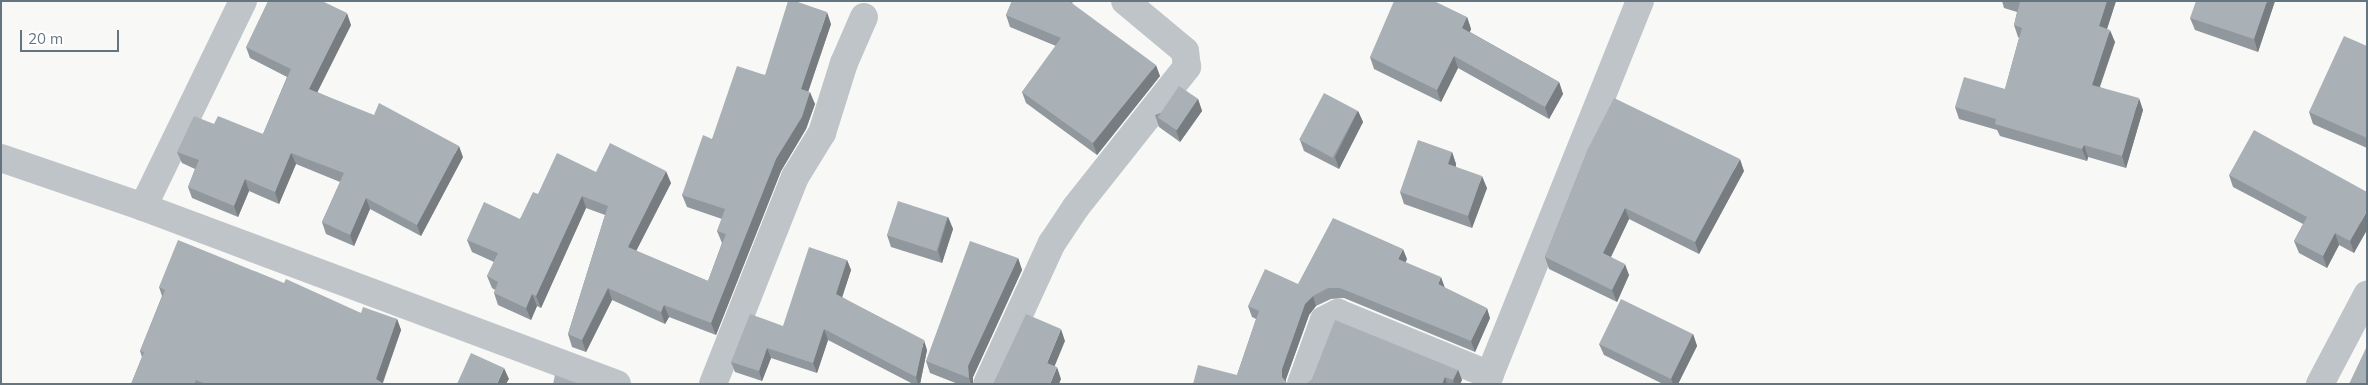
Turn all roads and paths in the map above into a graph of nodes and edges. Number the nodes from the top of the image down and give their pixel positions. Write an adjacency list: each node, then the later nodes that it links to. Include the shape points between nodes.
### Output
1 (243, 1): 6 (street)
2 (1125, 1): 11 (street, via 1185,51 1187,67 1076,207 1052,243)
3 (1640, 1): 8 (street)
4 (864, 17): 10 (street, via 844,63 822,133 792,183)
5 (1, 158): 6 (street)
6 (143, 207): 9 (street)
7 (2367, 295): 13 (street)
8 (1488, 379): 12 (street, via 1338,313 1324,320)
9 (617, 384)
10 (713, 384)
11 (987, 384)
12 (1301, 384)
13 (2320, 384)

